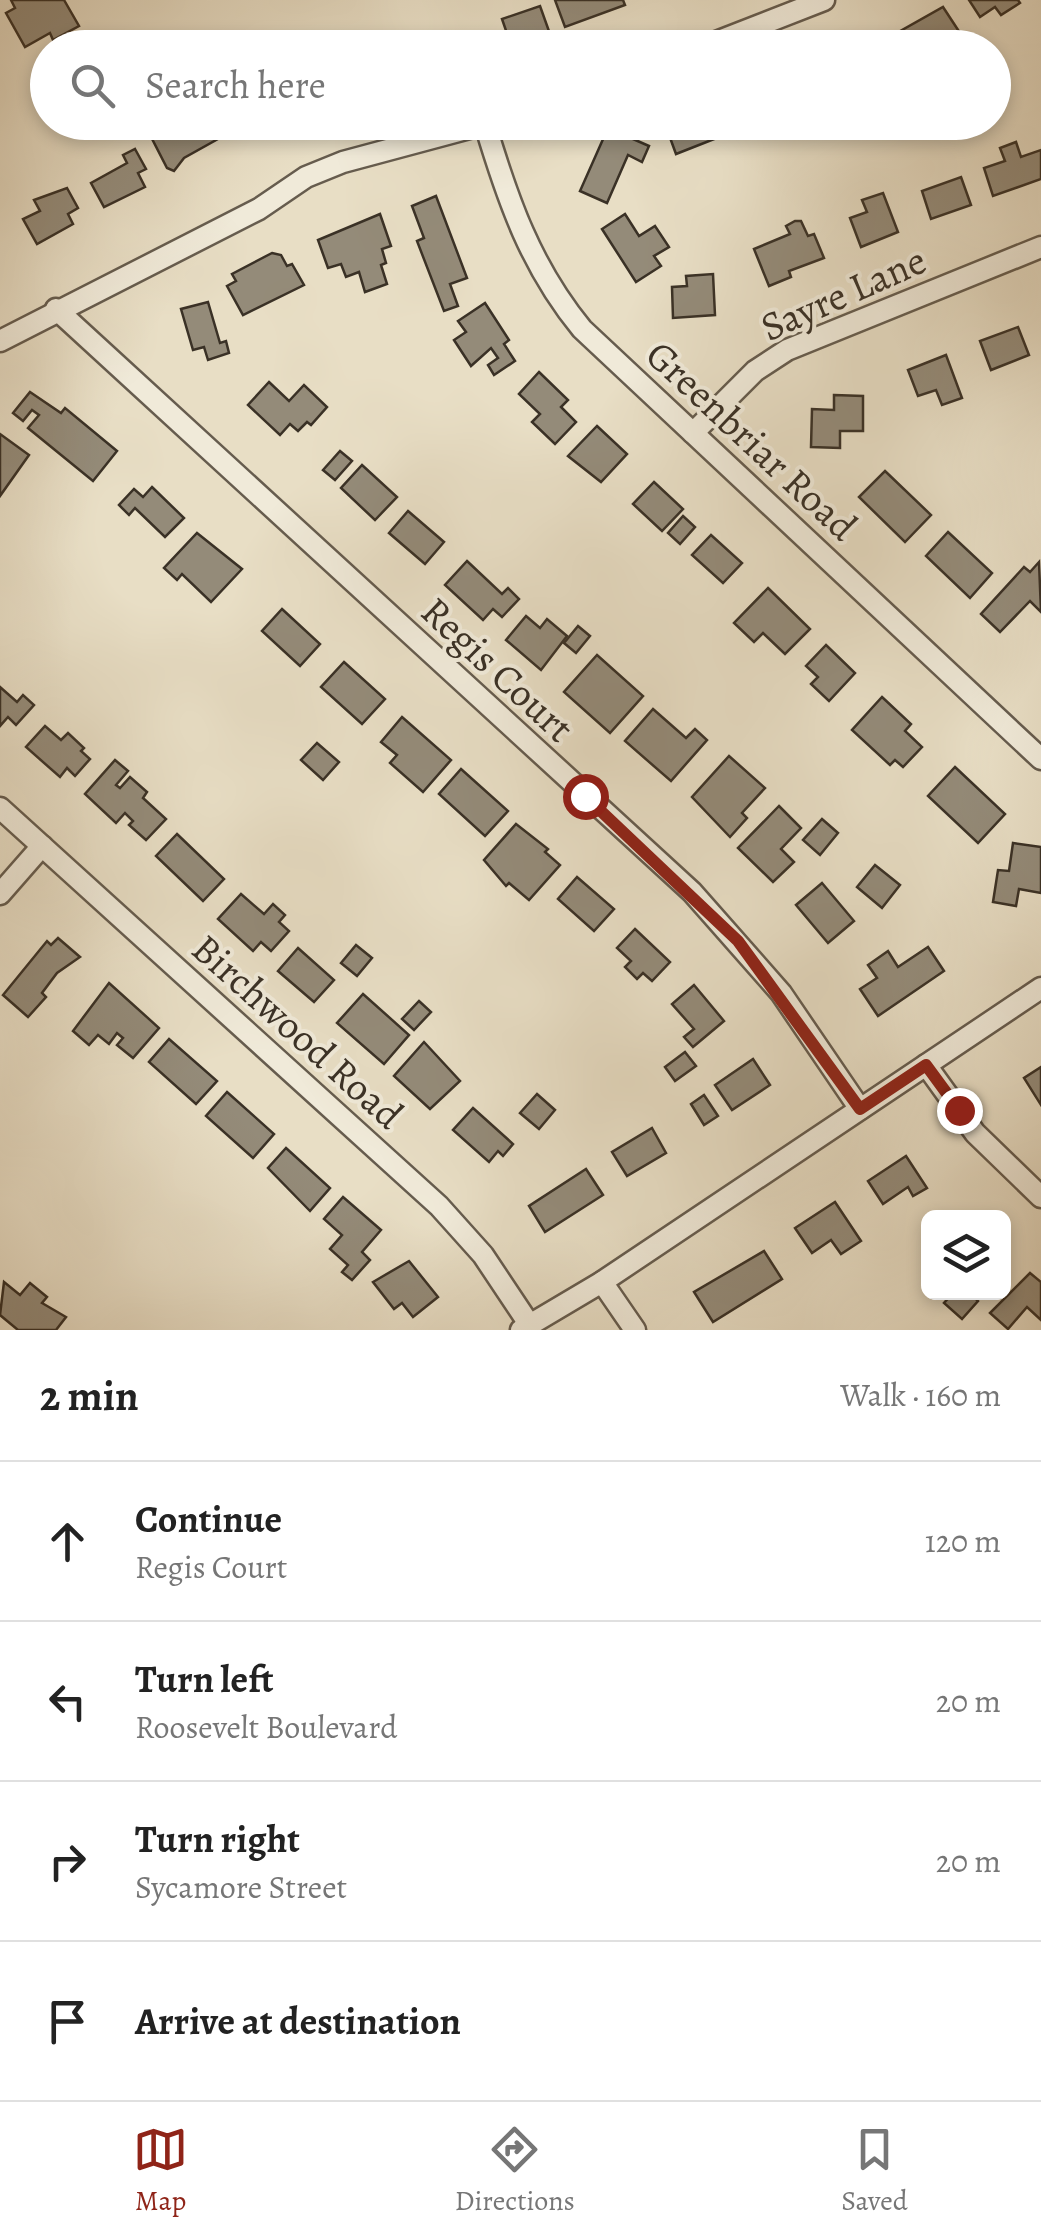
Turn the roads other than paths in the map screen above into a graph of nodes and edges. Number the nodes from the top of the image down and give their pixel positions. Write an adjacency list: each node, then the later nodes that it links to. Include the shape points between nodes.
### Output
1 (824, 0): 2 (street)
2 (747, 30)
3 (425, 140): 6 (street, via 306,177 259,208)
4 (493, 140): 8 (street, Greenbriar Road, via 515,221 556,298)
5 (1041, 247): 8 (street, Sayre Lane, via 787,350 742,382)
6 (56, 309): 7 (street); 15 (street, Regis Court, via 692,892 781,994)
7 (0, 340)
8 (693, 433): 9 (street, Greenbriar Road)
9 (1041, 759)
10 (0, 808): 11 (street, Birchwood Road)
11 (42, 846): 12 (street); 18 (street, Birchwood Road, via 440,1206 483,1255)
12 (0, 894)
13 (1041, 988): 14 (street)
14 (926, 1065): 15 (street); 16 (street, via 975,1133)
15 (860, 1109): 17 (street)
16 (1041, 1197)
17 (602, 1282): 18 (street); 19 (street)
18 (525, 1327)
19 (635, 1330)

